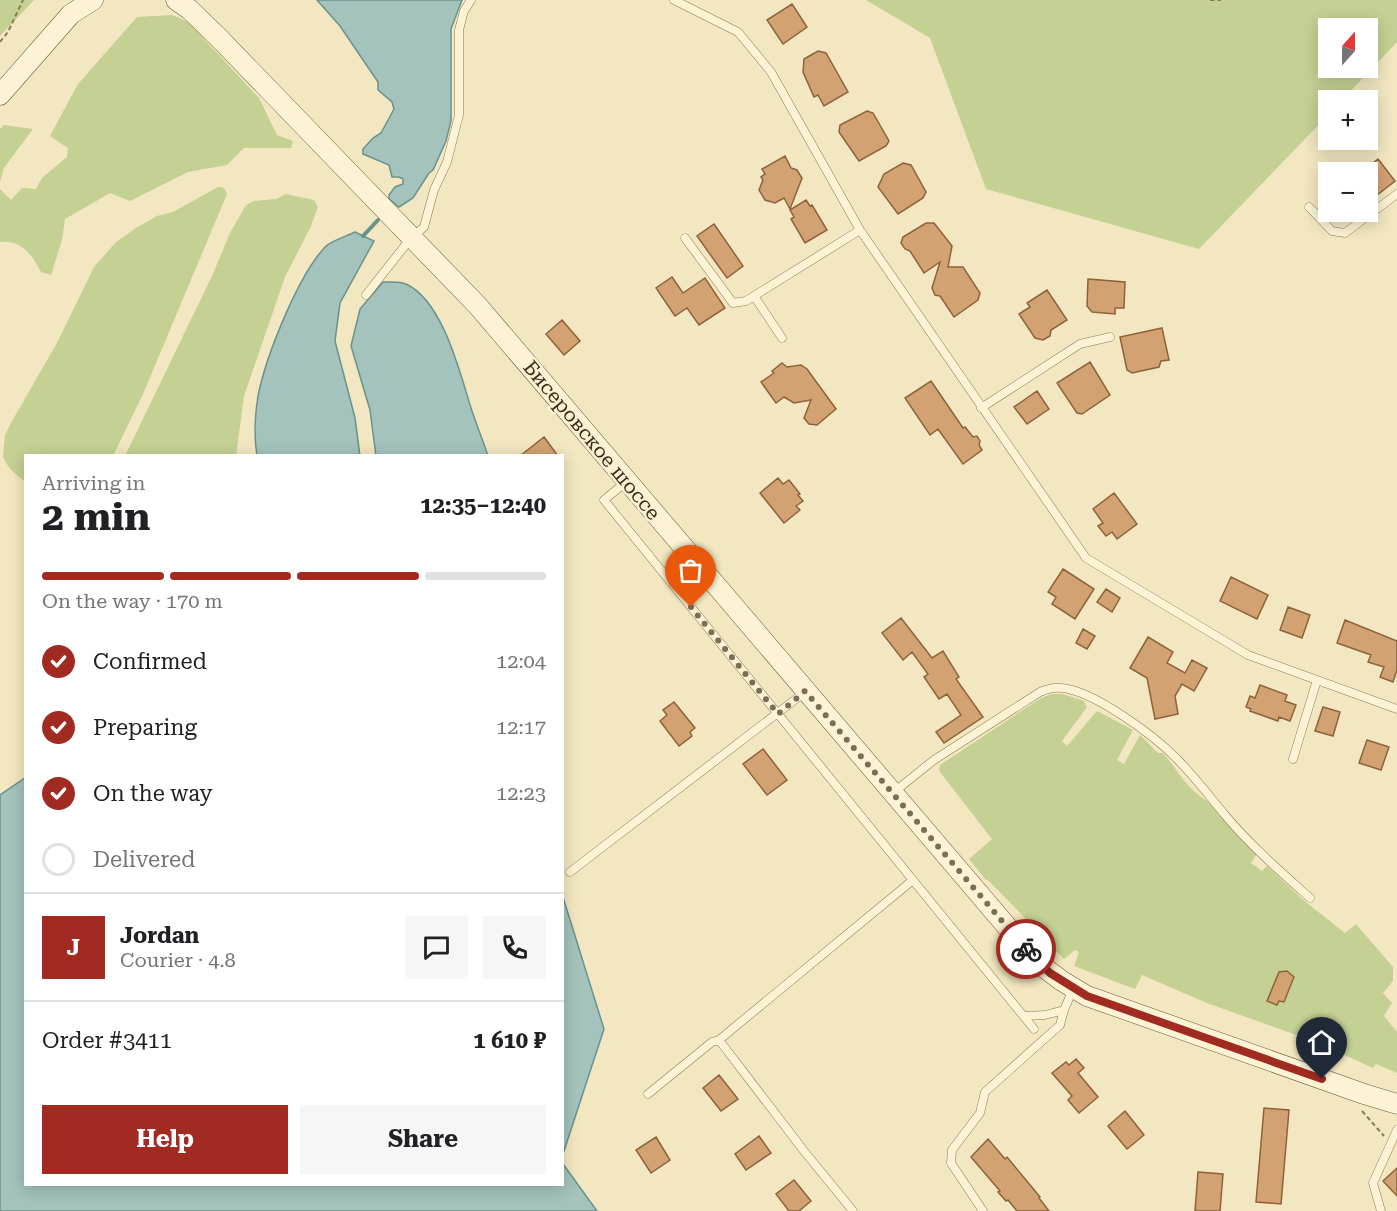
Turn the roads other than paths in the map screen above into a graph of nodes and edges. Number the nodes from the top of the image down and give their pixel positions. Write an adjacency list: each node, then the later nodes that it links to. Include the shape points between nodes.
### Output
1 (93, 0): 5 (main road, via 71,14)
2 (176, 0): 9 (main road, Бисеровское шоссе, via 218,37)
3 (471, 0): 9 (lane, via 459,30 459,115 455,136 424,227)
4 (674, 0): 8 (lane, via 738,32 771,72)
5 (0, 95)
6 (1397, 194): 7 (lane, via 1345,233 1332,231)
7 (1309, 207)
8 (860, 230): 12 (lane); 15 (lane)
9 (411, 238): 11 (lane); 16 (main road, Бисеровское шоссе, via 478,306)
10 (685, 238): 12 (lane, via 733,303)
11 (366, 295)
12 (754, 296): 13 (lane)
13 (782, 338)
14 (1110, 338): 15 (lane, via 1080,344)
15 (981, 408): 17 (lane, via 1086,558 1248,655)
16 (627, 481): 18 (main road, Бисеровское шоссе); 20 (lane, via 604,500)
17 (1317, 680): 19 (lane); 21 (lane)
18 (805, 691): 20 (lane); 22 (main road, Бисеровское шоссе)
19 (1397, 709)
20 (778, 714): 23 (lane); 24 (lane)
21 (1293, 759)
22 (892, 794): 25 (lane, via 934,760 1040,692 1051,687 1076,691 1140,727 1162,745 1224,814); 26 (main road, Бисеровское шоссе, via 1038,963)
23 (570, 872)
24 (913, 880): 28 (lane); 30 (lane)
25 (1310, 898)
26 (1074, 988): 27 (lane); 32 (main road, Бисеровское шоссе, via 1087,996)
27 (1064, 1010): 28 (lane); 35 (lane, via 1054,1032 985,1092 980,1113 952,1150 951,1163)
28 (1024, 1016): 29 (lane)
29 (1035, 1029)
30 (719, 1040): 31 (lane); 34 (lane)
31 (648, 1094)
32 (1397, 1104)
33 (1397, 1130): 36 (lane, via 1373,1183)
34 (853, 1211)
35 (983, 1211)
36 (1381, 1211)

